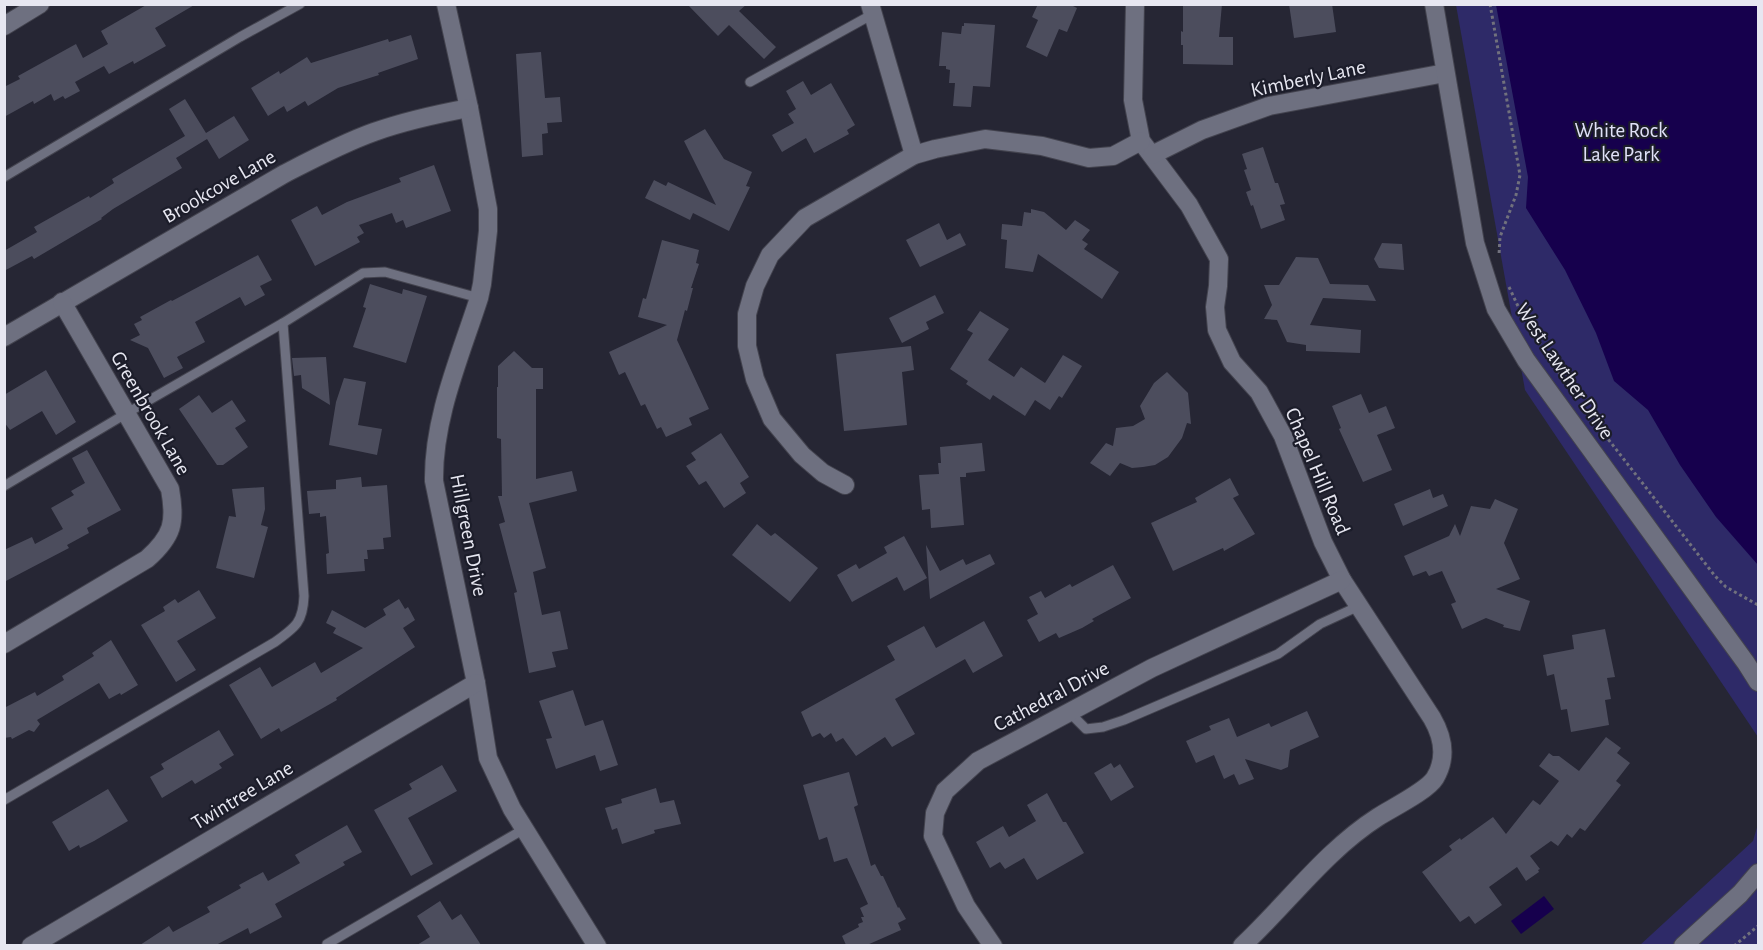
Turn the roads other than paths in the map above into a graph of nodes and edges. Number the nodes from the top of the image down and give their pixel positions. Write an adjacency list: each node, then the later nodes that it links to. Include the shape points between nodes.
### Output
1 (40, 4): 7 (street)
2 (300, 4): 13 (lane)
3 (446, 4): 10 (street, Hillgreen Drive)
4 (1135, 4): 11 (street, via 1133,100)
5 (1434, 4): 8 (street, West Lawther Drive)
6 (872, 9): 9 (lane); 12 (street)
7 (4, 26)
8 (1445, 73): 11 (street, Kimberly Lane, via 1269,106); 24 (street, West Lawther Drive, via 1475,243 1496,309 1526,360 1749,662)
9 (750, 82)
10 (470, 108): 14 (street, Hillgreen Drive, via 488,209); 15 (street, Brookcove Lane, via 373,132 327,152)
11 (1146, 148): 12 (street, via 1089,158 1042,146 984,139); 21 (street, Chapel Hill Road, via 1189,205 1219,259 1217,330 1232,362 1259,392 1284,436 1323,542)
12 (914, 155): 19 (street, via 805,218 770,255 747,314 747,346 755,379 772,419 802,455)
13 (4, 177)
14 (479, 298): 16 (lane, via 385,272 363,273); 25 (street, Hillgreen Drive, via 440,418 434,464 434,481)
15 (62, 302): 17 (street, Brookcove Lane); 18 (street, Greenbrook Lane)
16 (283, 323): 18 (lane); 27 (lane, via 304,613 275,642)
17 (4, 337)
18 (126, 413): 20 (lane); 23 (street, Greenbrook Lane, via 170,489 174,511 168,536 147,559)
19 (844, 485)
20 (4, 486)
21 (1342, 580): 22 (street, Chapel Hill Road); 26 (street, Cathedral Drive, via 1152,668)
22 (1359, 606): 26 (lane, via 1320,624 1278,654 1124,720 1086,729); 34 (street, Chapel Hill Road, via 1439,730 1443,762 1434,780 1330,854)
23 (4, 644)
24 (1758, 682)
25 (476, 683): 28 (street, Hillgreen Drive, via 488,758); 30 (street, Twintree Lane)
26 (1069, 712): 33 (street, Cathedral Drive, via 978,760 945,791 935,813 933,836 966,906)
27 (4, 800)
28 (524, 829): 31 (lane); 32 (street, Hillgreen Drive)
29 (1758, 873): 35 (street)
30 (31, 945)
31 (327, 945)
32 (597, 945)
33 (993, 945)
34 (1242, 945)
35 (1683, 945)

